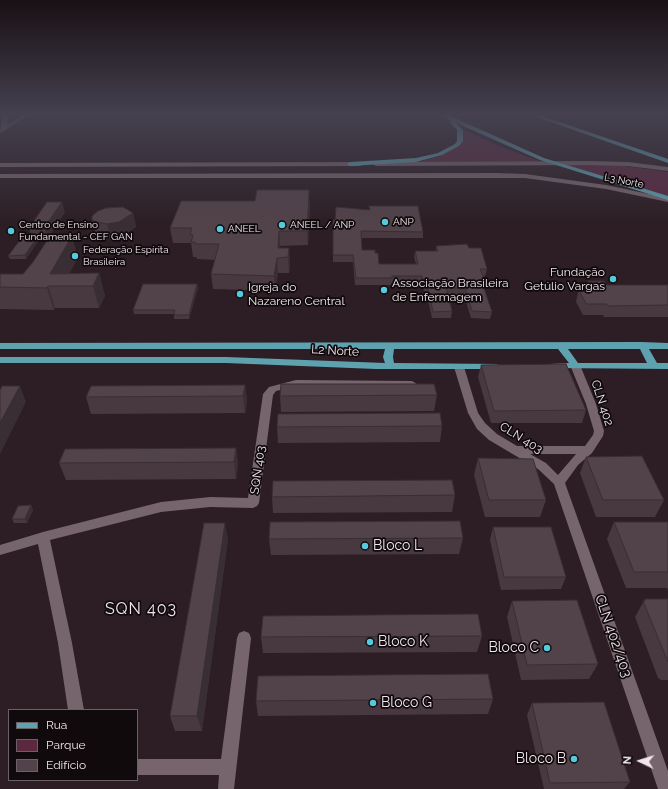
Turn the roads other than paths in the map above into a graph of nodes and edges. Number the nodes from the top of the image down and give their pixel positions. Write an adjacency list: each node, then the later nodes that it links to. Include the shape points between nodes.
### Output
1 (447, 151): 7 (main road, via 416,160)
2 (523, 151): 15 (main road, L3 Norte)
3 (638, 151): 4 (main road)
4 (668, 161)
5 (104, 164): 8 (main road, L3 Norte); 9 (main road, L3 Norte); 12 (main road, via 122,169 107,174)
6 (332, 164): 7 (main road, L3 Norte); 9 (main road, L3 Norte); 11 (main road, via 332,171)
7 (350, 164): 10 (main road, L3 Norte, via 573,162 628,164)
8 (0, 165)
9 (192, 165): 13 (main road, via 136,168 131,171 132,174)
10 (668, 169)
11 (309, 174): 13 (main road, L3 Norte); 15 (main road, L3 Norte, via 525,176 606,187)
12 (64, 175): 13 (main road, L3 Norte); 14 (main road, L3 Norte)
13 (139, 175)
14 (0, 176)
15 (668, 199)
16 (642, 345): 19 (main road, L2 Norte); 20 (main road, L2 Norte); 27 (main road)
17 (0, 346): 18 (main road, L2 Norte)
18 (390, 346): 19 (main road, L2 Norte); 23 (main road)
19 (561, 346): 22 (main road)
20 (668, 346)
21 (0, 360): 23 (main road, L2 Norte, via 226,360)
22 (575, 365): 26 (main road); 27 (main road); 31 (main road, CLN 402, via 599,431)
23 (390, 366): 24 (main road, L2 Norte)
24 (459, 366): 25 (main road, L2 Norte); 30 (main road, CLN 403, via 473,413 481,426)
25 (506, 366)
26 (544, 366)
27 (653, 366): 28 (main road)
28 (668, 366)
29 (412, 384): 33 (main road, SQN 403, via 296,383 273,388 268,394 253,503 210,502 161,507)
30 (514, 450): 31 (main road); 32 (main road, CLN 403, via 542,466)
31 (588, 450): 32 (main road, CLN 402, via 574,462)
32 (559, 482): 40 (main road, CLN 402/403)
33 (43, 537): 34 (main road, SQN 403); 36 (main road)
34 (0, 550)
35 (244, 638): 38 (main road)
36 (76, 709)
37 (138, 767): 38 (main road)
38 (227, 767): 39 (main road)
39 (226, 789)
40 (666, 789)

